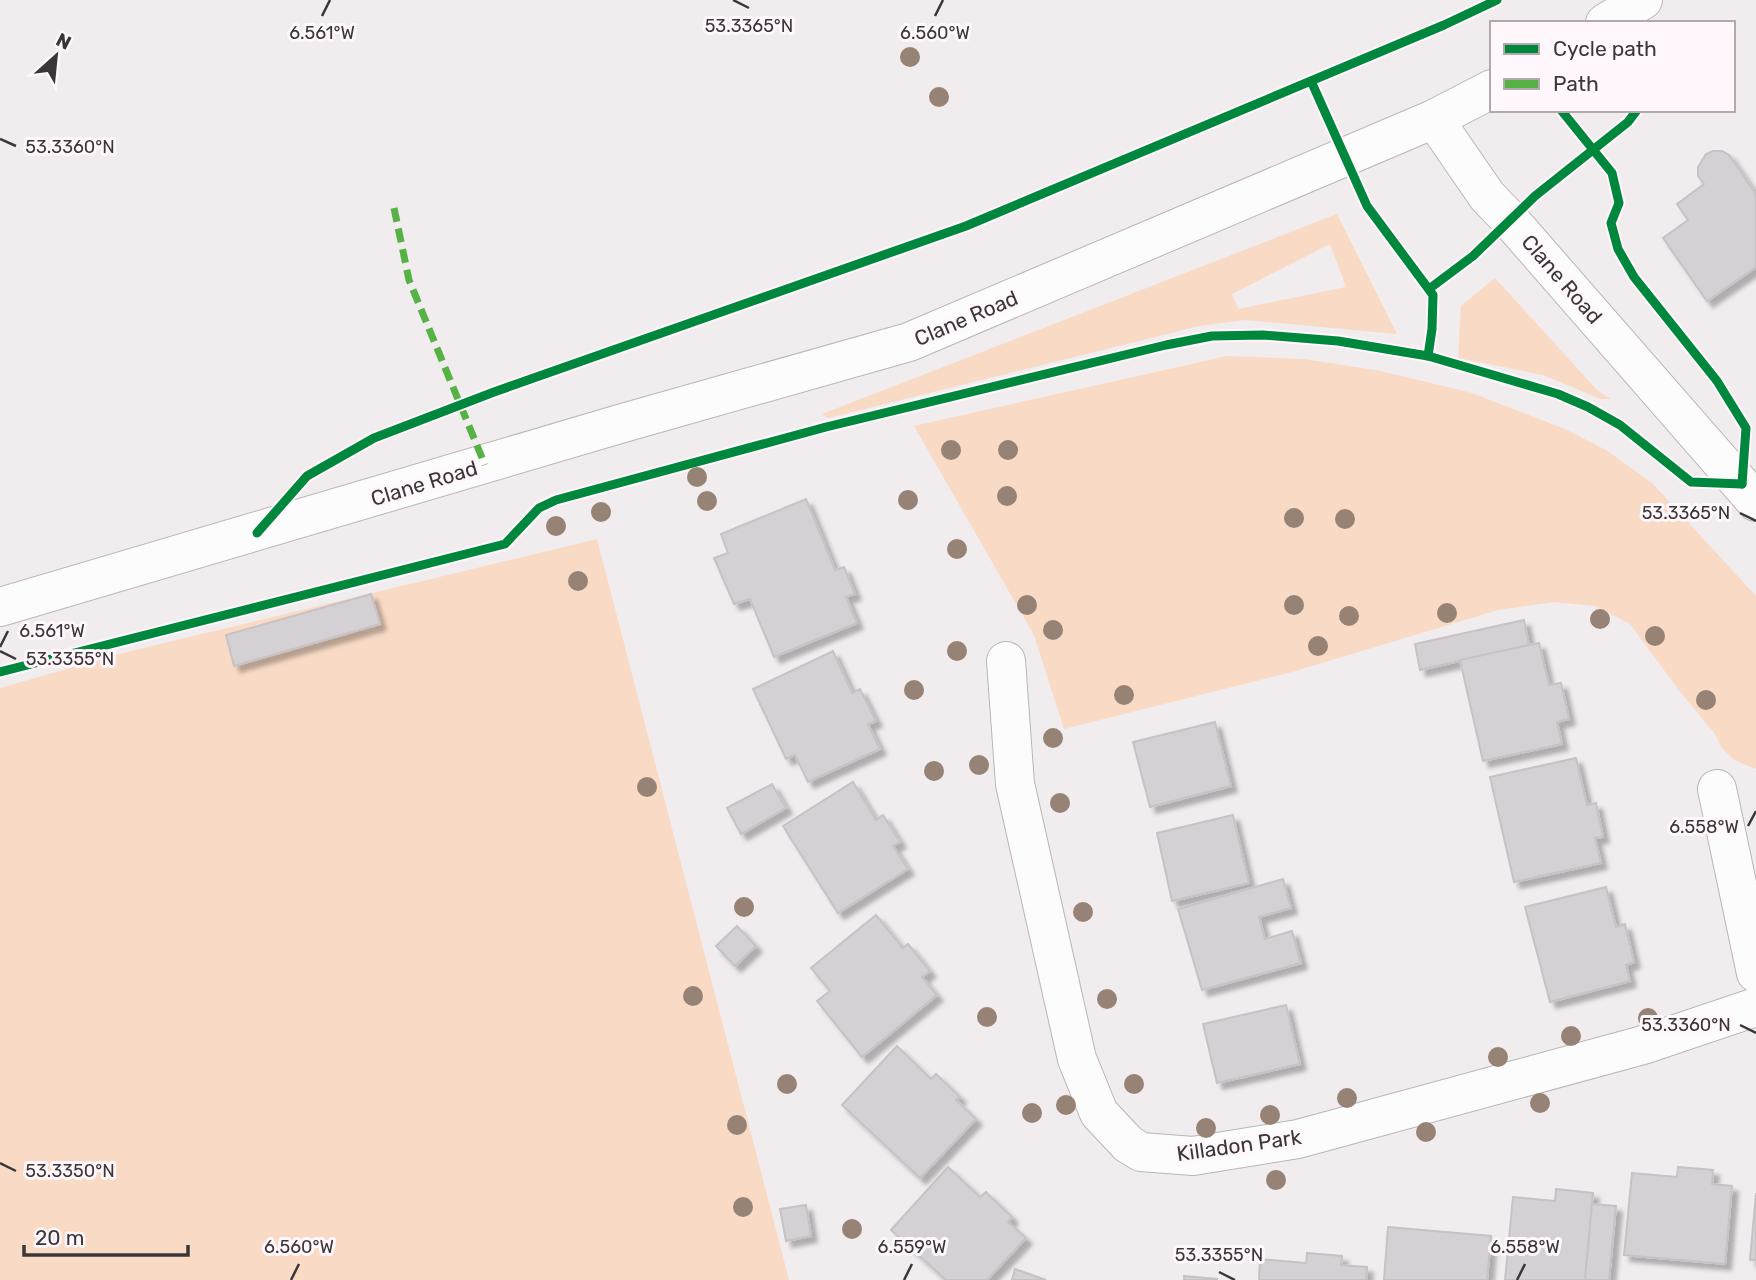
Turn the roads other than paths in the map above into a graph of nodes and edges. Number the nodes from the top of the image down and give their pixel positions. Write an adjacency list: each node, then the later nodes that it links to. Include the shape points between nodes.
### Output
1 (1643, 0): 2 (main road)
2 (1608, 21)
3 (1490, 90): 4 (main road)
4 (1434, 120): 5 (main road, Clane Road, via 1487,196); 6 (main road, Clane Road, via 909,342)
5 (1756, 502)
6 (0, 607)
7 (1006, 662): 10 (main road, Killadon Park, via 1015,784 1077,1059 1100,1113 1141,1152 1193,1156 1298,1139 1643,1045)
8 (1717, 789): 9 (main road)
9 (1756, 973)
10 (1756, 1007)

